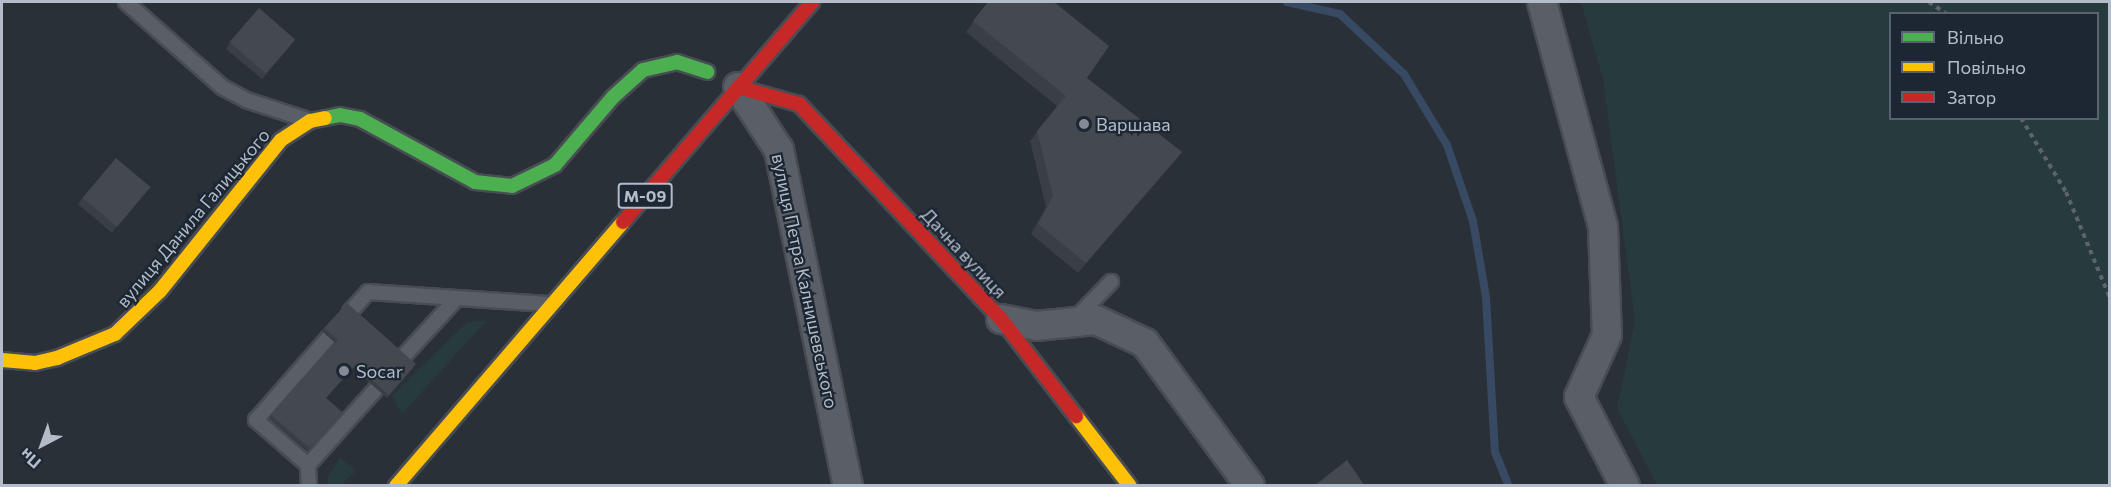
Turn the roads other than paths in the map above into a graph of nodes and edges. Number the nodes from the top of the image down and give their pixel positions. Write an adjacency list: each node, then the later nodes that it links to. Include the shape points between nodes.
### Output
1 (126, 2): 5 (lane, via 222,87 246,100)
2 (812, 2): 4 (main road, М-09)
3 (1542, 2): 24 (street, via 1603,227 1607,335 1579,397)
4 (722, 80): 5 (main road, вулиця Данила Галицького, via 677,62 643,69 613,97 555,165 512,186 495,187 466,178 360,118 340,115); 7 (main road, Дачна вулиця, via 799,104); 10 (main road, М-09); 21 (street, вулиця Петра Калнишевського, via 779,150)
5 (310, 121): 16 (main road, вулиця Данила Галицького, via 281,140 160,291 116,334 57,358 34,363)
6 (932, 224): 7 (lane)
7 (922, 235): 12 (main road, Дачна вулиця)
8 (1112, 282): 13 (lane)
9 (457, 298): 10 (lane); 11 (lane, via 368,292); 15 (lane)
10 (553, 305): 20 (main road, М-09)
11 (350, 312)
12 (1001, 319): 13 (street, via 1036,326); 22 (main road, Дачна вулиця)
13 (1071, 322): 23 (street, via 1096,320 1145,343)
14 (328, 337): 18 (lane, via 256,420)
15 (403, 357)
16 (2, 360)
17 (376, 389): 18 (lane)
18 (308, 465): 19 (lane)
19 (309, 486)
20 (396, 486)
21 (848, 486)
22 (1130, 486)
23 (1250, 486)
24 (1625, 486)

